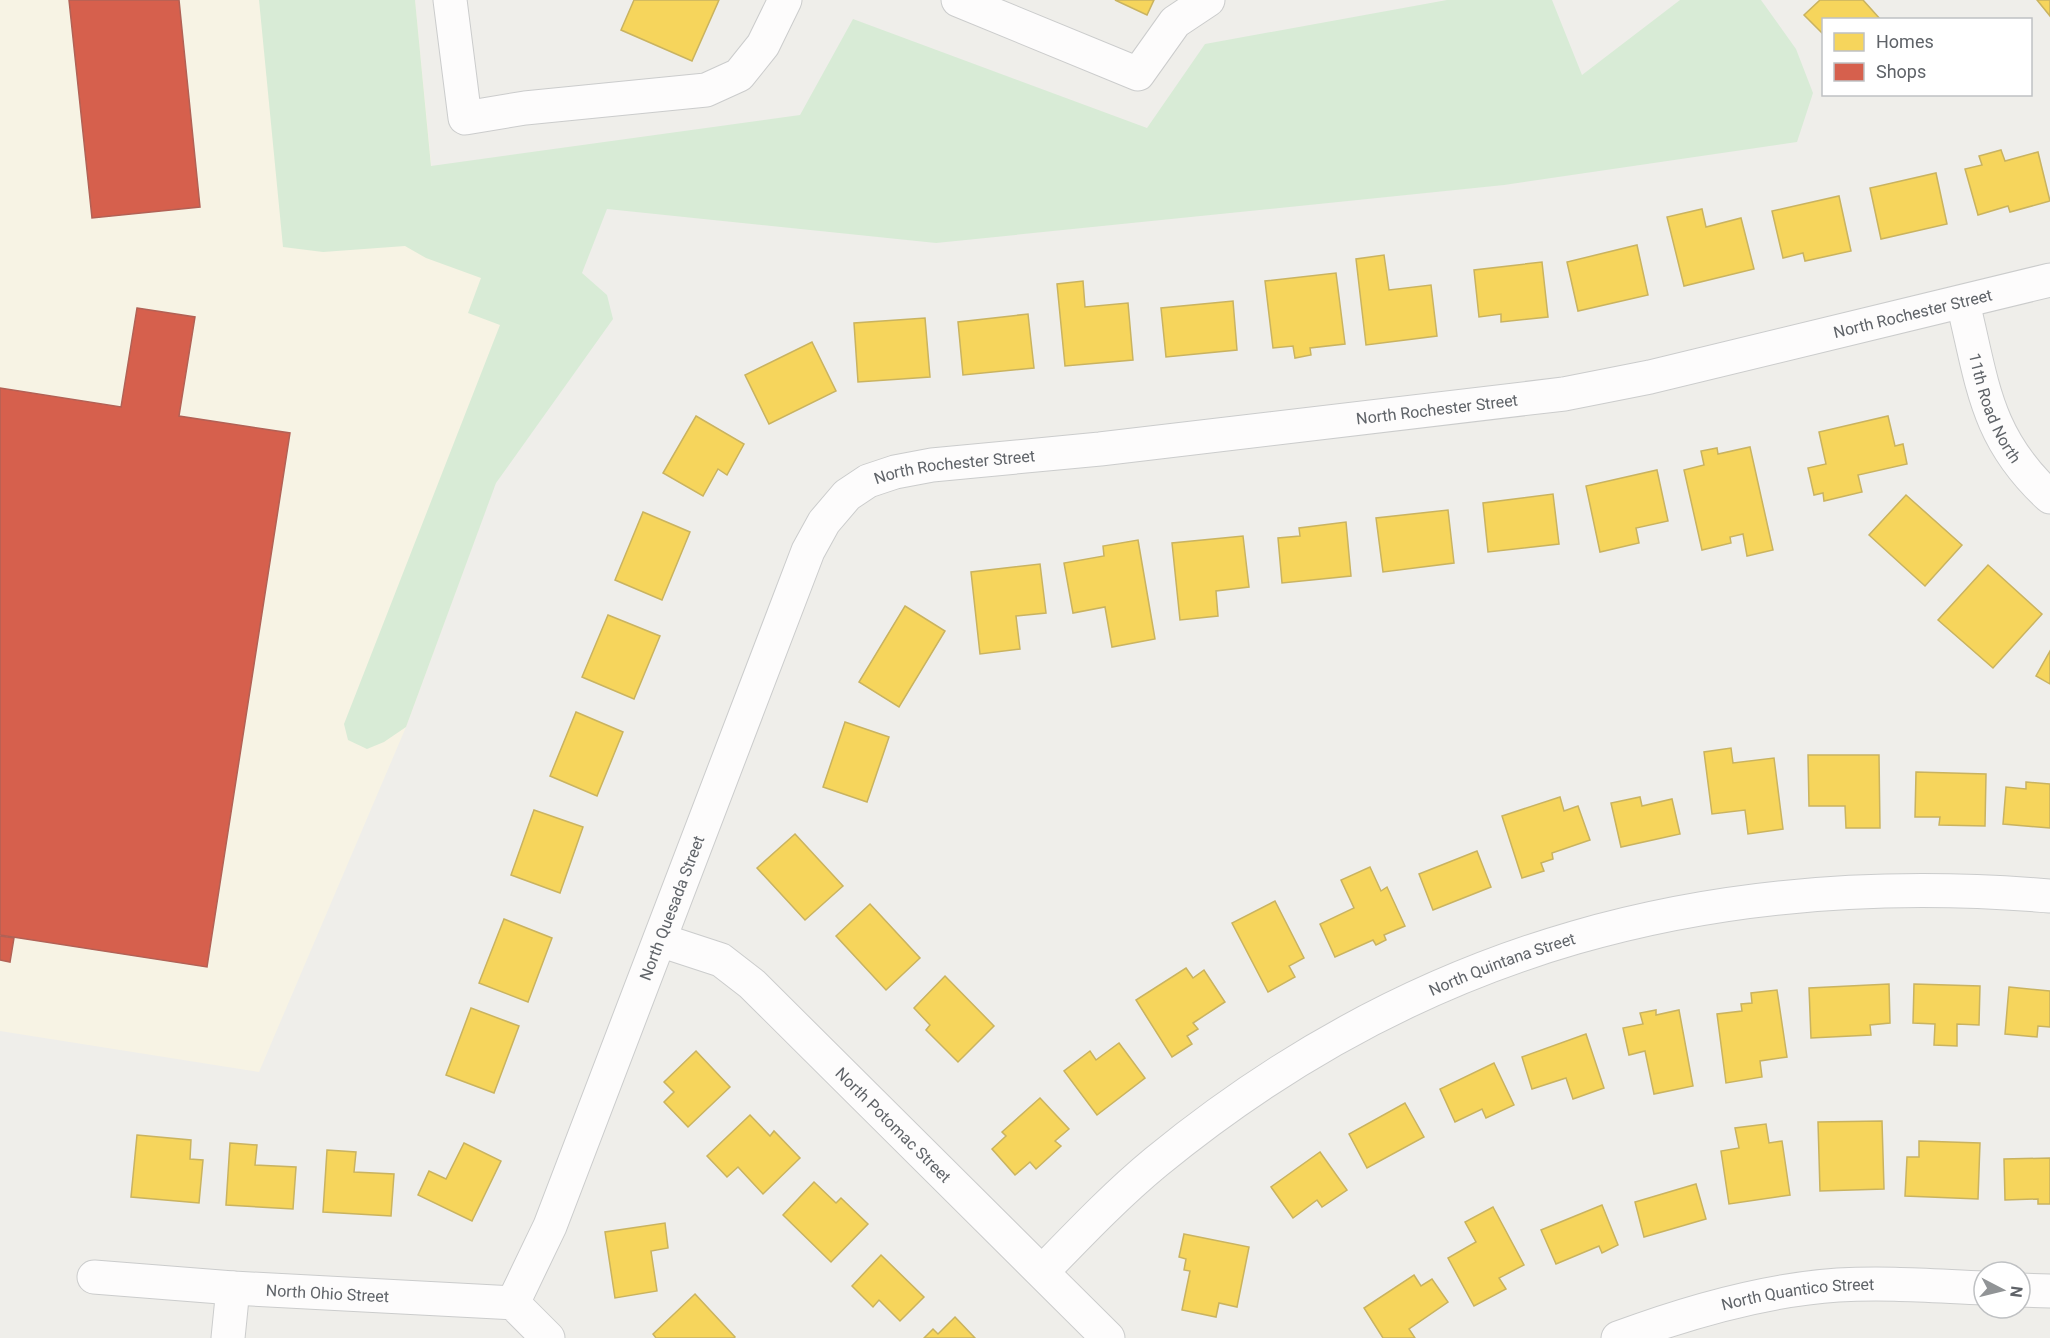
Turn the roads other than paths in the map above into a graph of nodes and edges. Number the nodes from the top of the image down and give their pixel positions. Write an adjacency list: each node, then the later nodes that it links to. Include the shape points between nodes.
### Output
1 (450, 0): 2 (street, via 465,118 525,108 706,90 739,75 763,45)
2 (785, 0)
3 (958, 0): 4 (street, via 1138,74 1175,22)
4 (1208, 0)
5 (2050, 280): 6 (street, North Rochester Street)
6 (1964, 303): 7 (street, 11th Road North, via 1993,422 2014,458); 8 (street, North Rochester Street, via 1564,394 914,468 868,480)
7 (2050, 497)
8 (829, 514): 10 (street, North Quesada Street, via 808,551)
9 (2050, 896): 11 (street, North Quintana Street, via 1895,890 1729,902 1619,925 1501,962 1374,1017 1261,1083 1154,1164)
10 (660, 940): 11 (street, North Potomac Street, via 721,960 752,984); 17 (street, North Quesada Street, via 550,1226)
11 (1043, 1271): 20 (street, North Potomac Street)
12 (94, 1277): 14 (street, North Ohio Street)
13 (1972, 1287): 21 (street, North Quantico Street, via 1893,1284 1818,1287 1711,1308)
14 (233, 1288): 17 (street, North Ohio Street); 18 (street)
15 (2032, 1290): 16 (street)
16 (2050, 1291)
17 (513, 1303): 19 (street)
18 (228, 1338)
19 (548, 1338)
20 (1108, 1338)
21 (1618, 1338)

